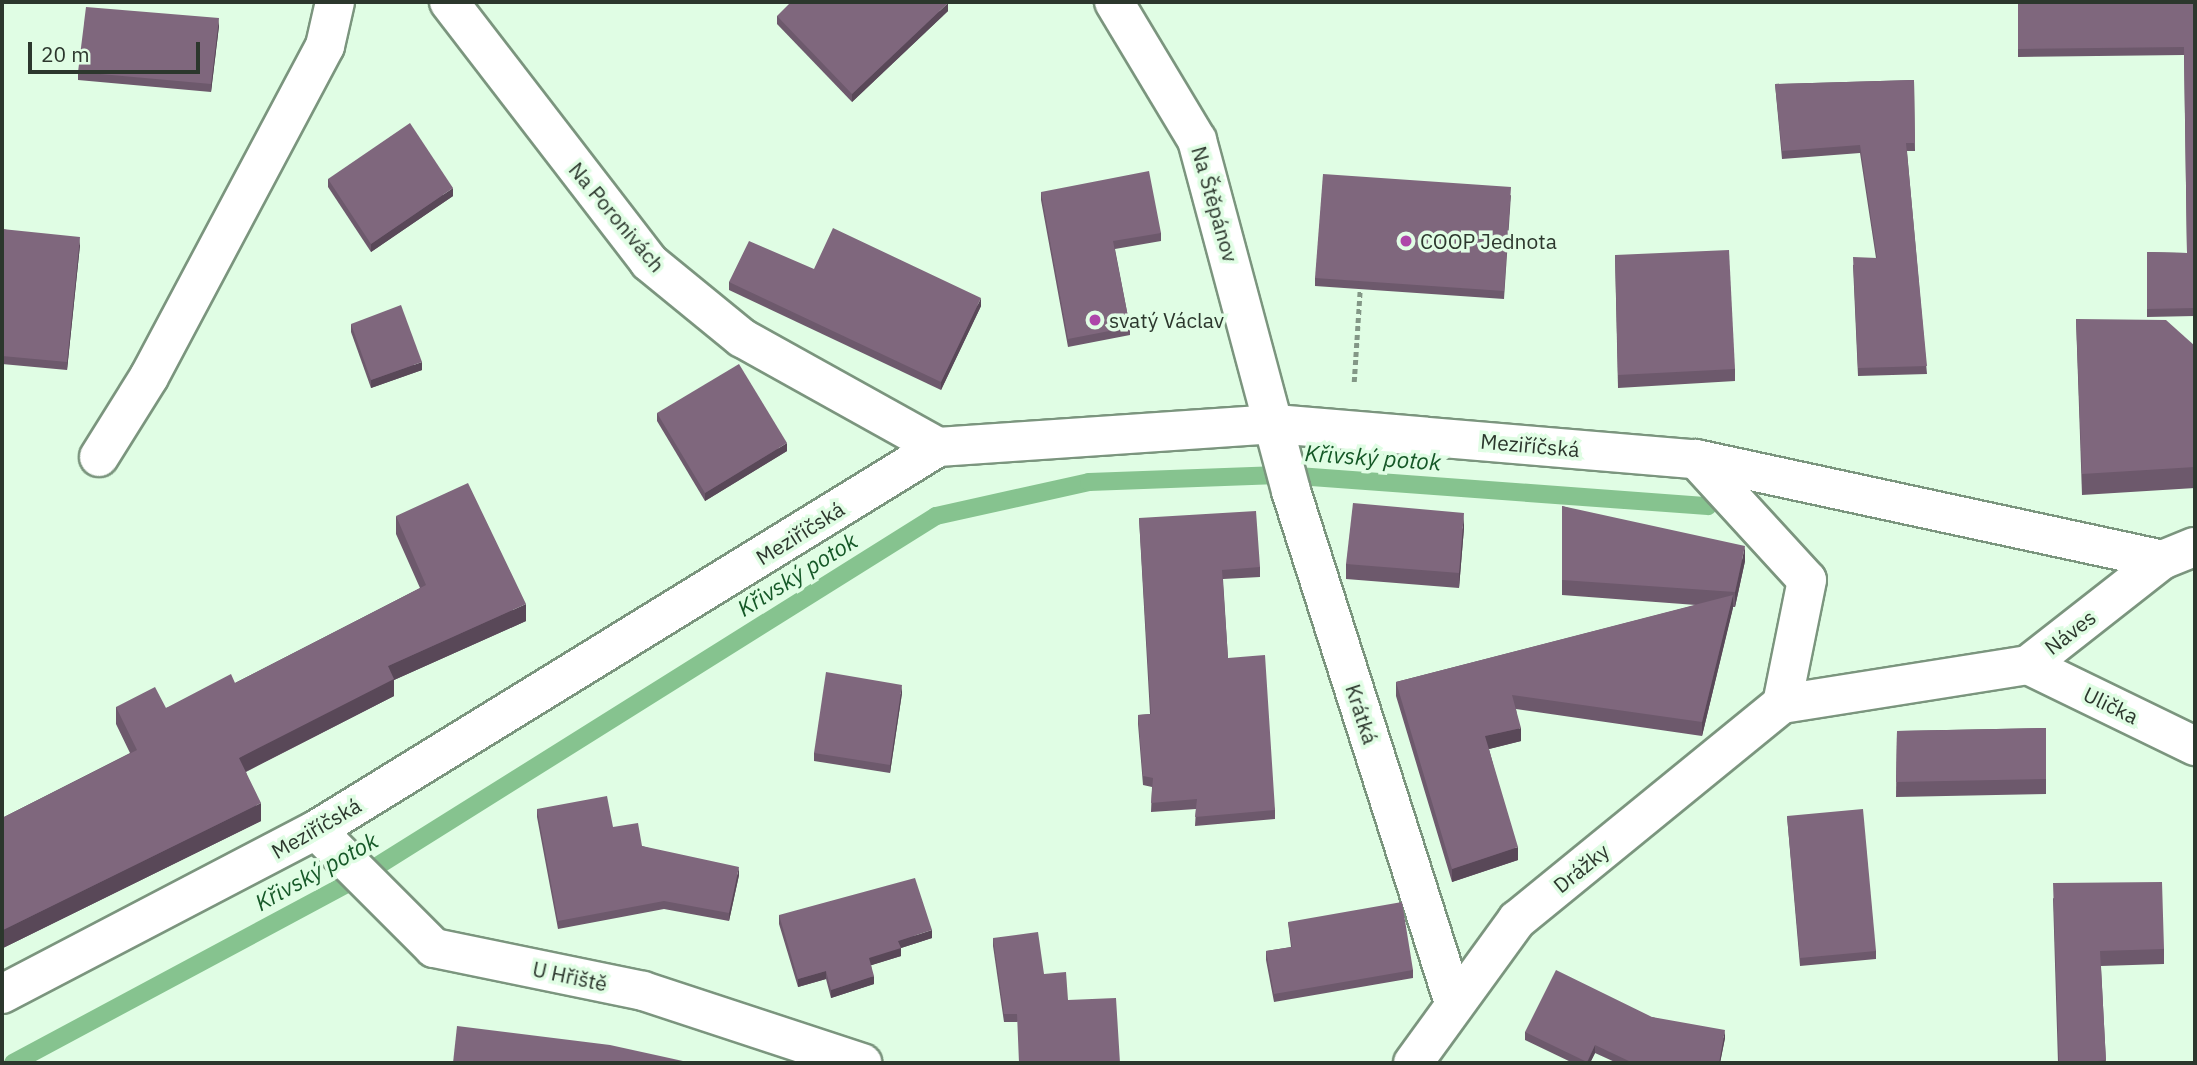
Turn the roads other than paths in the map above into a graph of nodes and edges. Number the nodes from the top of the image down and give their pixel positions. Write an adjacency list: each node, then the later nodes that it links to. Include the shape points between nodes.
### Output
1 (335, 2): 5 (street, via 325,46)
2 (449, 2): 4 (street, Na Poronivách, via 649,262 742,338)
3 (1114, 2): 6 (street, Na Štěpánov, via 1197,140)
4 (938, 447): 6 (street, Meziříčská); 12 (street, Meziříčská)
5 (99, 457)
6 (1283, 457): 7 (street, Meziříčská); 14 (street, Krátká)
7 (1696, 459): 8 (street, Náves); 10 (street, via 1807,580)
8 (2179, 554): 9 (street, Náves)
9 (2028, 665): 10 (street, Náves); 11 (street, Ulička)
10 (1782, 704): 14 (street, Drážky, via 1517,920)
11 (2195, 746)
12 (329, 842): 13 (street, Meziříčská); 15 (street, U Hřiště, via 434,948 643,991)
13 (2, 994)
14 (1454, 1003): 16 (street, Drážky)
15 (862, 1063)
16 (1413, 1063)

